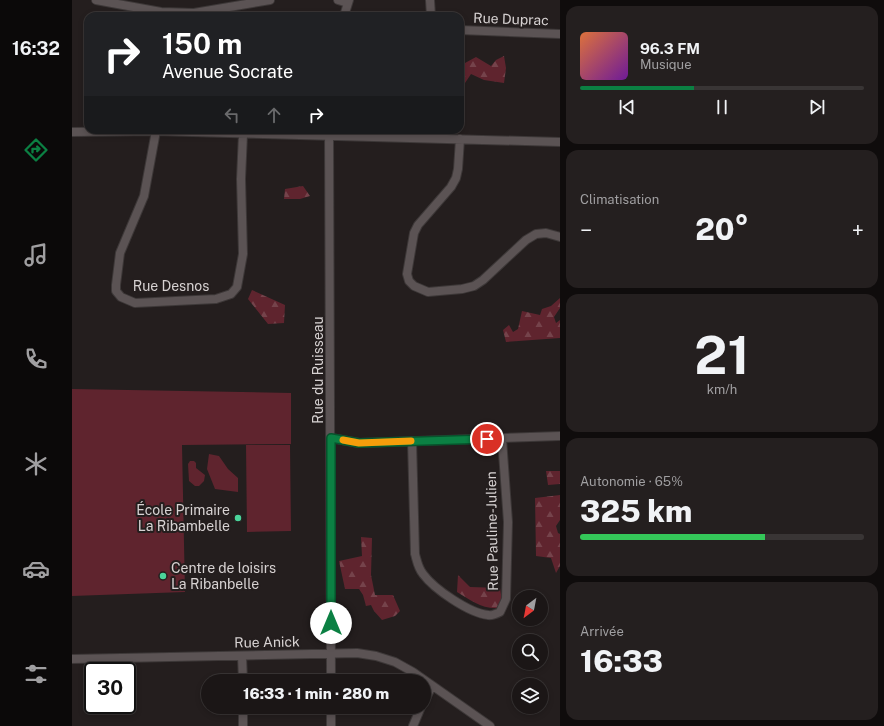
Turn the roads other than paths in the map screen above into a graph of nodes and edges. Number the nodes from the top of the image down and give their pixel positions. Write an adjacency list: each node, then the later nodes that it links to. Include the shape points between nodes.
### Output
1 (96, 0): 6 (street)
2 (270, 0): 8 (street)
3 (338, 0): 5 (street)
4 (430, 0): 10 (street)
5 (349, 1): 9 (street)
6 (130, 3): 7 (street)
7 (161, 12)
8 (200, 12)
9 (345, 12)
10 (431, 12)
11 (464, 30): 12 (street, Rue Duprac)
12 (560, 34)
13 (72, 132): 14 (street)
14 (84, 132)
15 (155, 134): 16 (street, Rue Desnos, via 144,196 120,253 116,285 116,291 121,297 135,303 216,299 231,294 237,287 243,254)
16 (243, 134)
17 (329, 134): 23 (street, Rue du Ruisseau)
18 (351, 134): 19 (street)
19 (460, 139): 20 (street); 21 (street, via 456,178 414,233 407,274 414,286 428,292 474,286 536,234 546,233)
20 (560, 142)
21 (560, 237)
22 (560, 436): 24 (street)
23 (331, 438): 25 (street, via 359,443); 26 (street, Rue du Ruisseau)
24 (502, 439): 25 (street); 25 (street, Rue Pauline-Julien, via 508,522 506,599 500,612 488,616 471,610 440,590 423,574 418,565 415,554)
25 (412, 441)
26 (331, 654): 27 (street, Rue Anick); 30 (street, Rue du Ruisseau); 31 (street, Rue Anick, via 357,653 395,662)
27 (242, 656): 28 (street, Rue Anick); 29 (street)
28 (72, 659)
29 (242, 674)
30 (331, 674)
31 (432, 686): 38 (street, Rue Anick)
32 (243, 714): 35 (street)
33 (331, 714): 36 (street)
34 (418, 714): 37 (street)
35 (243, 726)
36 (331, 726)
37 (413, 726)
38 (490, 726)

